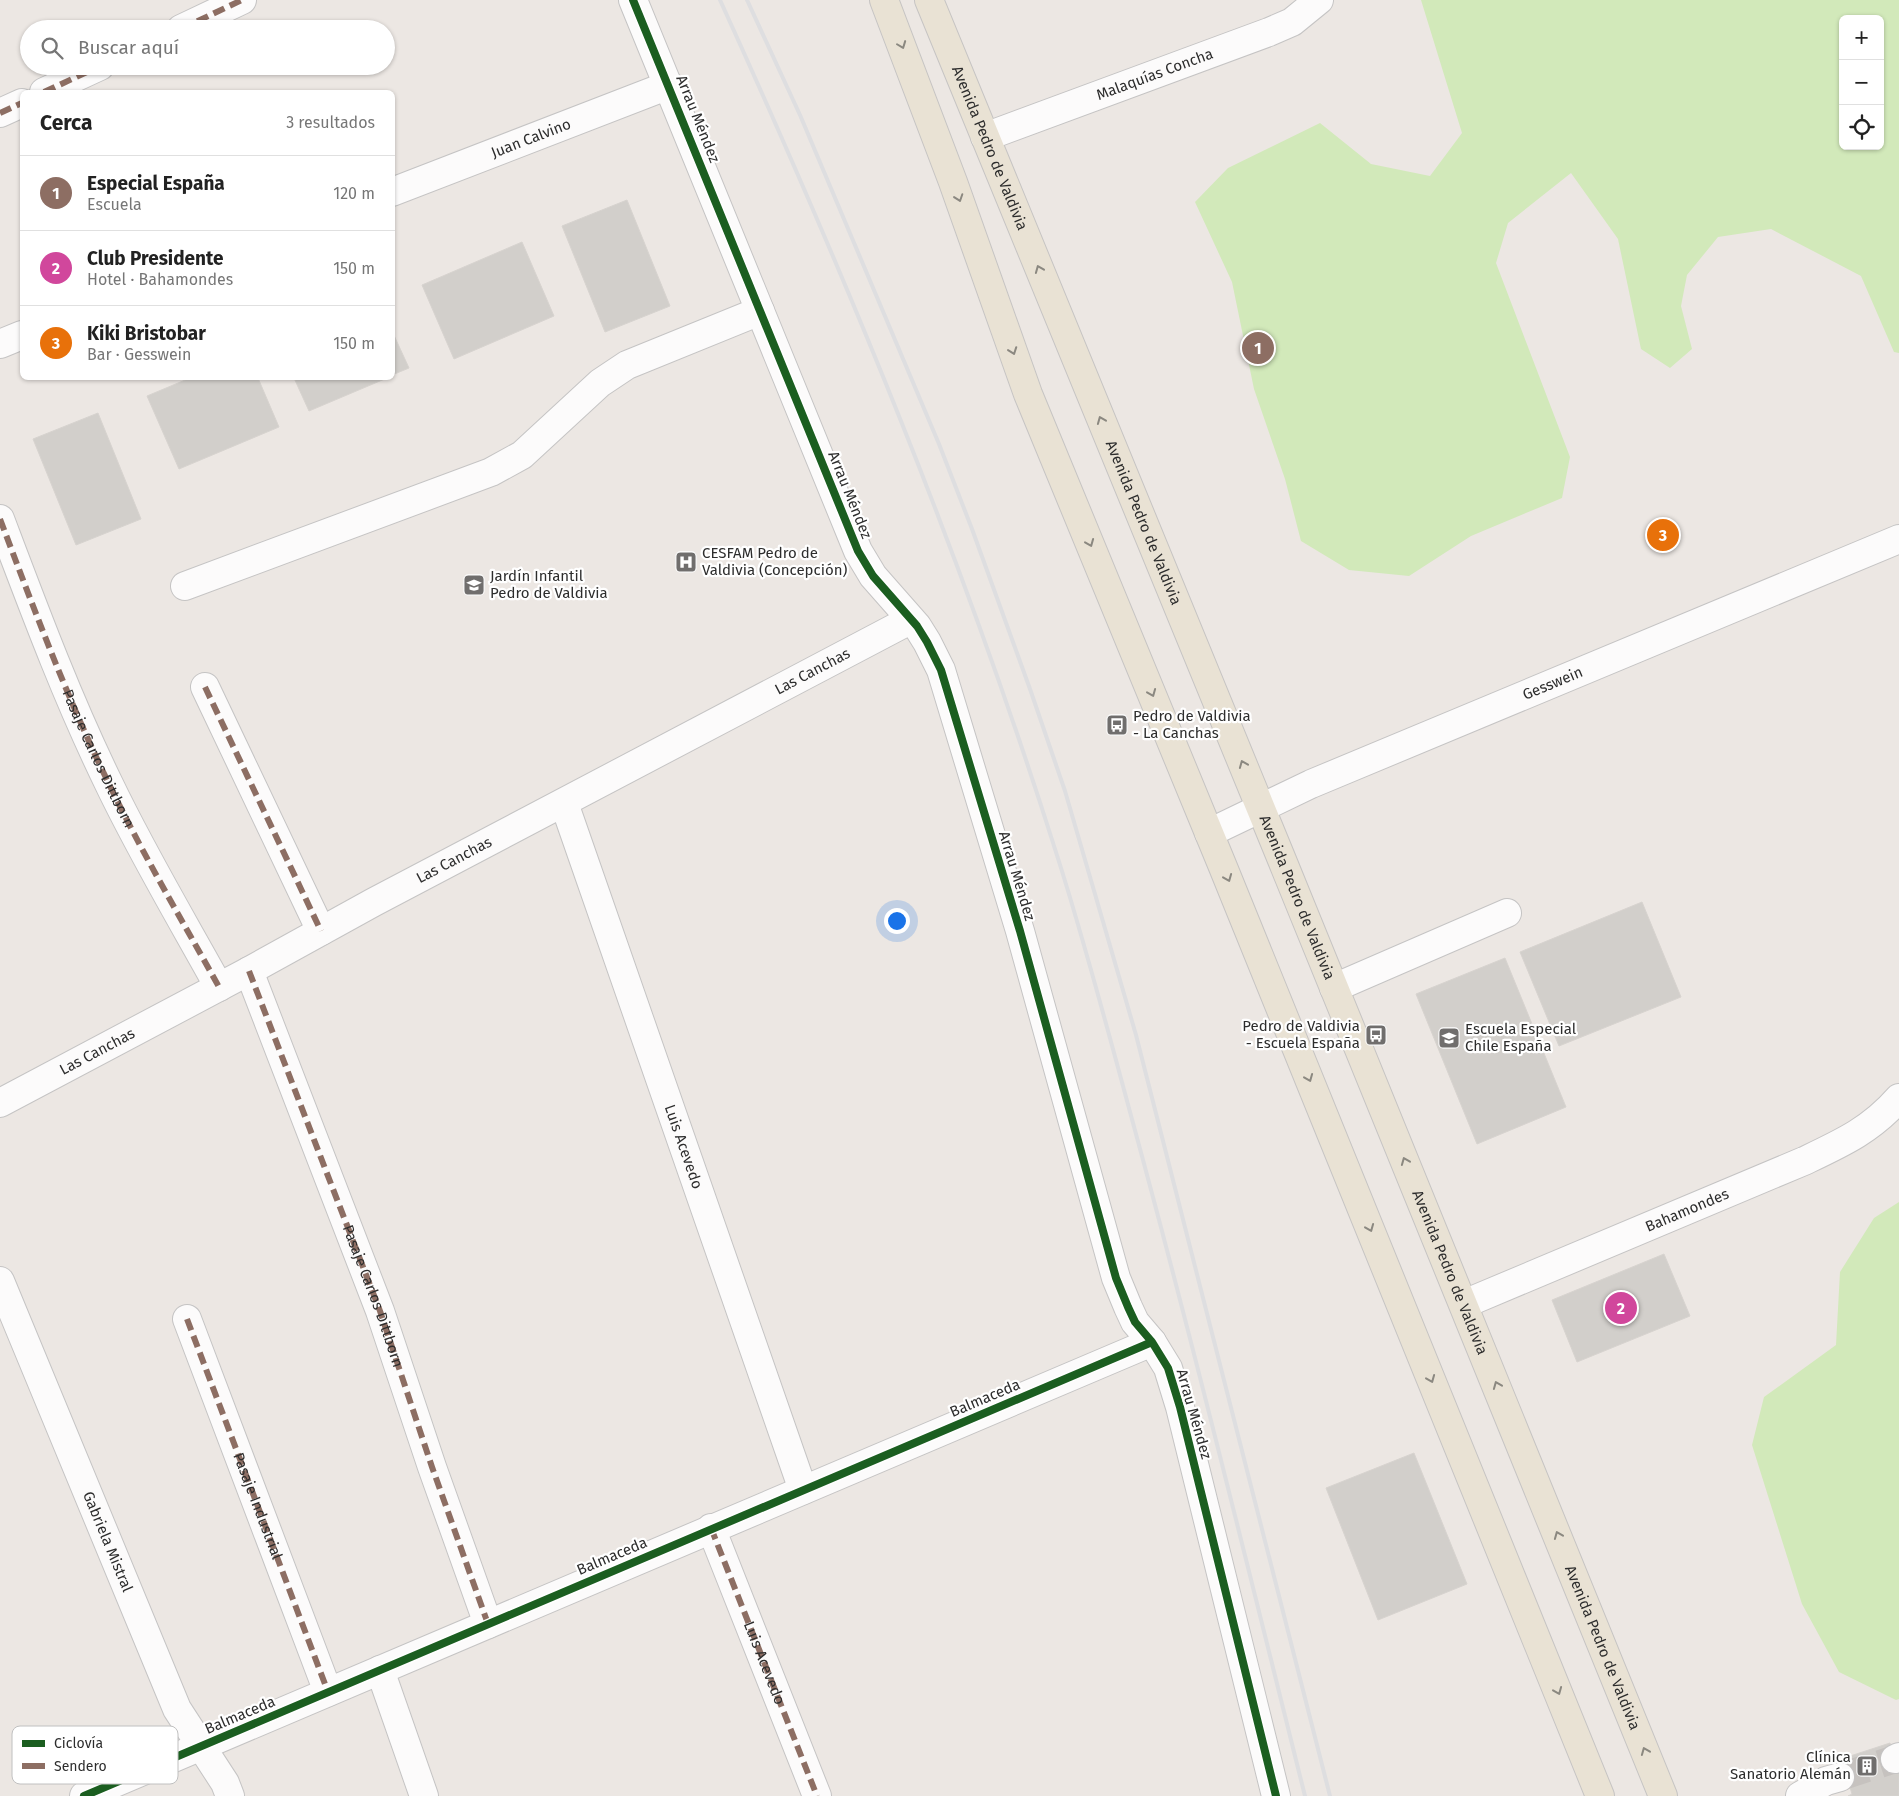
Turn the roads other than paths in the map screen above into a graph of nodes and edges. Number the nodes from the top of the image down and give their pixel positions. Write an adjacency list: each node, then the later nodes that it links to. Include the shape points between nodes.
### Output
1 (242, 0): 6 (street)
2 (634, 0): 8 (street, Arrau Méndez)
3 (884, 0): 24 (main road, one-way to 24, via 1028,394)
4 (929, 0): 12 (main road, Avenida Pedro de Valdivia)
5 (1319, 0): 12 (street, Malaquías Concha, via 1292,22 1269,32)
6 (199, 20)
7 (81, 75): 9 (street)
8 (669, 85): 13 (street, Juan Calvino); 14 (street, Arrau Méndez)
9 (48, 90)
10 (20, 104): 11 (street)
11 (0, 113)
12 (984, 137): 23 (main road, Avenida Pedro de Valdivia, one-way to 12)
13 (395, 191)
14 (760, 311): 19 (street, via 613,373 522,455 491,472); 20 (street, Arrau Méndez, via 858,551 873,576)
15 (20, 336): 16 (street)
16 (0, 344)
17 (0, 519): 28 (street, Pasaje Carlos Dittborn, via 60,676 109,784)
18 (1899, 540): 23 (street, Gesswein, via 1311,784)
19 (185, 586)
20 (910, 620): 22 (street, Las Canchas); 35 (street, Arrau Méndez, via 927,642 940,670 1020,931 1116,1278 1136,1322)
21 (205, 687): 26 (street)
22 (564, 803): 26 (street, Las Canchas); 36 (street, Luis Acevedo)
23 (1261, 809): 24 (street, Gesswein); 29 (main road, Avenida Pedro de Valdivia)
24 (1209, 833): 50 (main road, one-way to 50)
25 (1507, 913): 29 (street)
26 (322, 931): 27 (street, Las Canchas)
27 (249, 971): 28 (street, Las Canchas); 38 (street, Pasaje Carlos Dittborn, via 380,1310)
28 (219, 987): 31 (street, Las Canchas)
29 (1334, 988): 33 (main road, Avenida Pedro de Valdivia, one-way to 29)
30 (1899, 1098): 33 (street, Bahamondes, via 1866,1130 1835,1146)
31 (0, 1103)
32 (0, 1281): 41 (street, Gabriela Mistral, via 177,1710)
33 (1464, 1304): 51 (main road, Avenida Pedro de Valdivia, one-way to 33)
34 (187, 1319): 40 (street, Pasaje Industrial)
35 (1152, 1342): 36 (street, Balmaceda); 49 (street, Arrau Méndez, via 1168,1368 1180,1407)
36 (803, 1490): 37 (street, Balmaceda)
37 (711, 1528): 38 (street, Balmaceda); 48 (street, Luis Acevedo)
38 (488, 1624): 39 (street, Balmaceda)
39 (380, 1670): 40 (street, Balmaceda); 47 (street)
40 (328, 1692): 41 (street, Balmaceda)
41 (201, 1746): 42 (street, Balmaceda); 46 (street, Gabriela Mistral)
42 (178, 1756)
43 (1840, 1777): 52 (street)
44 (112, 1784): 45 (street, Balmaceda)
45 (84, 1796)
46 (230, 1796)
47 (424, 1796)
48 (817, 1796)
49 (1276, 1796)
50 (1600, 1796)
51 (1663, 1796)
52 (1800, 1796)

